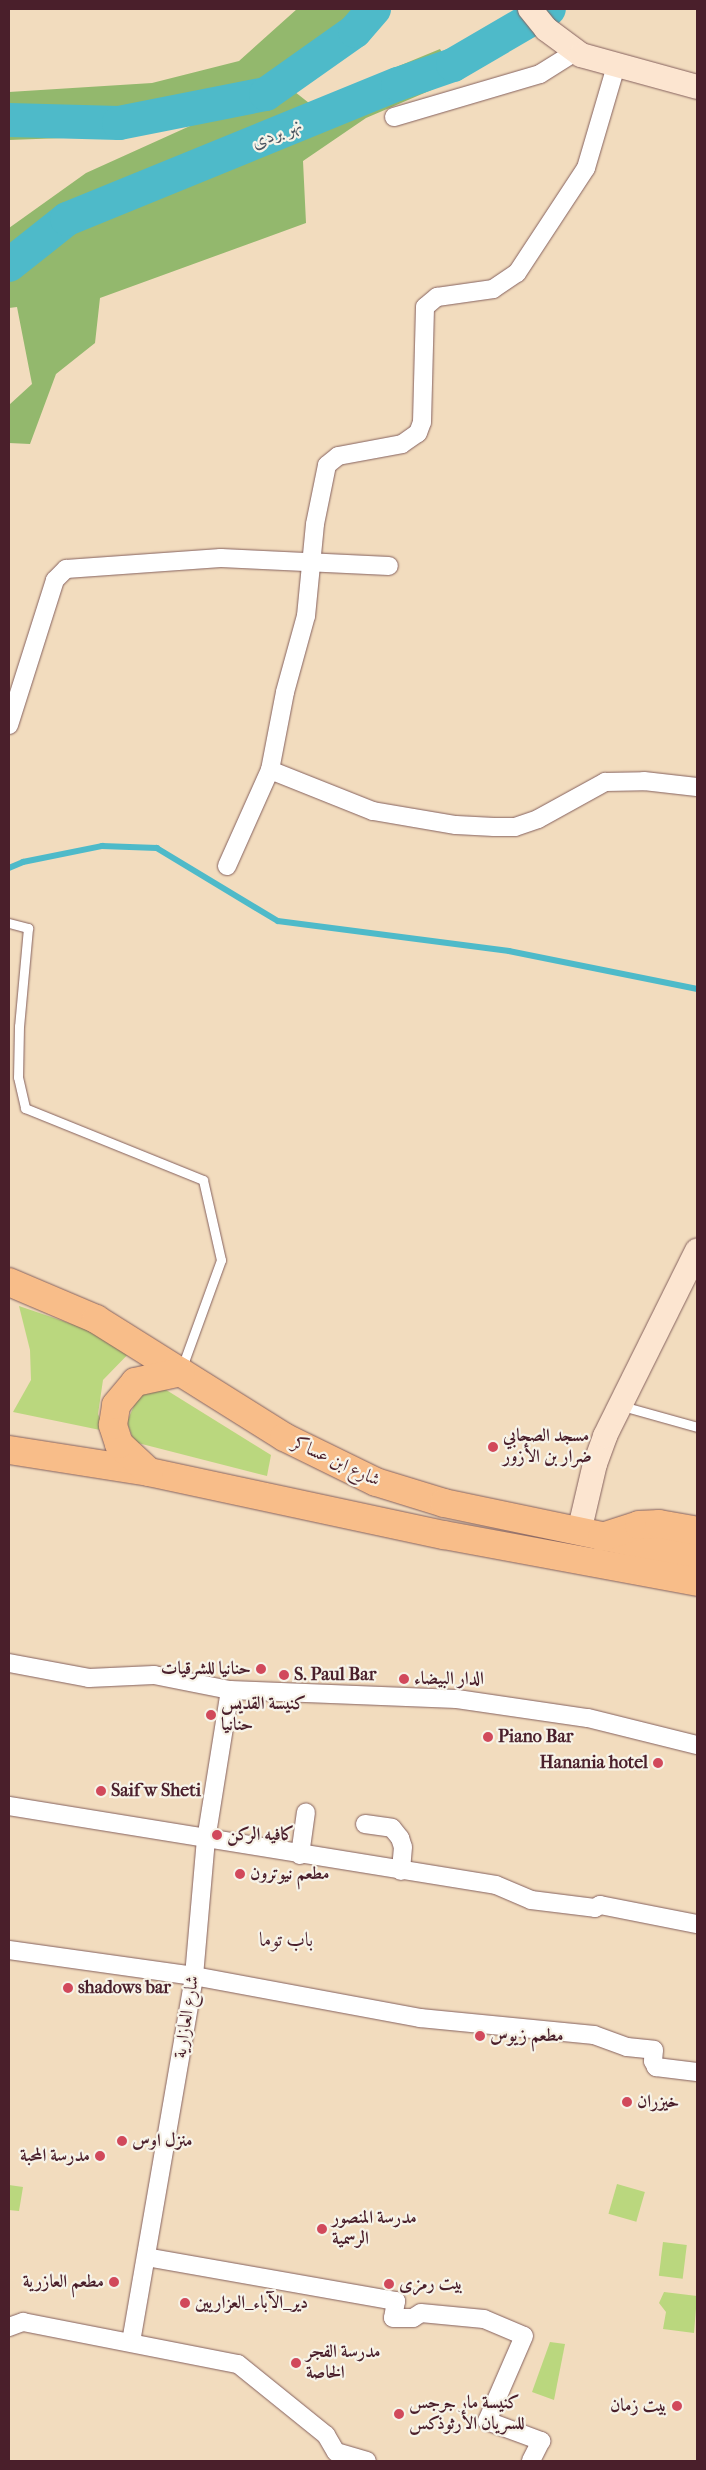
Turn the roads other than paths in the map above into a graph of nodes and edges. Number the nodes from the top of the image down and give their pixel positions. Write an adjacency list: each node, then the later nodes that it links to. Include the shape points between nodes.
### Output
1 (530, 9): 2 (street)
2 (573, 50): 3 (street); 5 (street, via 570,56 540,74)
3 (616, 66): 4 (street); 6 (street, via 586,168 517,273 493,289 437,297 425,307 422,422 418,433 402,444 338,456 327,465 318,505)
4 (697, 87)
5 (394, 117)
6 (313, 560): 7 (street); 8 (street, via 221,558 66,569 55,580); 9 (street, via 306,616 285,692)
7 (390, 566)
8 (9, 725)
9 (270, 770): 10 (street, via 373,811 456,825 494,827 515,827 538,819 605,782 644,781); 11 (street)
10 (697, 786)
11 (227, 866)
12 (9, 923): 15 (lane, via 28,928 18,1026 18,1077 25,1108 203,1180 221,1260)
13 (697, 1251): 16 (street)
14 (9, 1282): 15 (main road, شارع ابن عساكر, via 96,1319)
15 (181, 1372): 19 (main road, via 135,1382 116,1405 113,1425 119,1444); 21 (main road, شارع ابن عساكر, via 284,1438 376,1482 444,1503)
16 (619, 1406): 17 (lane); 21 (street, via 595,1464)
17 (697, 1427)
18 (9, 1450): 19 (main road)
19 (149, 1472): 23 (main road, via 444,1535)
20 (697, 1531): 21 (main road, via 639,1524)
21 (590, 1535): 22 (main road, شارع ابن عساكر)
22 (697, 1556)
23 (697, 1582)
24 (9, 1663): 25 (street, via 89,1678 154,1675)
25 (230, 1690): 26 (street, via 457,1698 588,1718); 30 (street, شارع العازارية)
26 (697, 1745)
27 (9, 1806): 30 (street, via 187,1834)
28 (306, 1812): 31 (street)
29 (365, 1824): 32 (street, via 392,1828 400,1838 403,1847)
30 (206, 1840): 31 (street); 35 (street, شارع العازارية)
31 (300, 1855): 32 (street)
32 (401, 1871): 33 (street, via 496,1886 531,1900 595,1908 600,1905)
33 (697, 1924)
34 (9, 1950): 35 (street)
35 (194, 1976): 36 (street, via 420,2018 594,2035 627,2047 654,2050 656,2067); 37 (street, شارع العازارية)
36 (697, 2072)
37 (146, 2257): 39 (street, شارع العازارية); 42 (street, via 396,2301 393,2318 413,2318 421,2313 484,2319 524,2336 487,2421 541,2441)
38 (9, 2327): 39 (street, via 23,2322)
39 (131, 2342): 40 (street, via 238,2364 326,2435)
40 (335, 2457): 41 (street)
41 (367, 2461)
42 (531, 2461)

